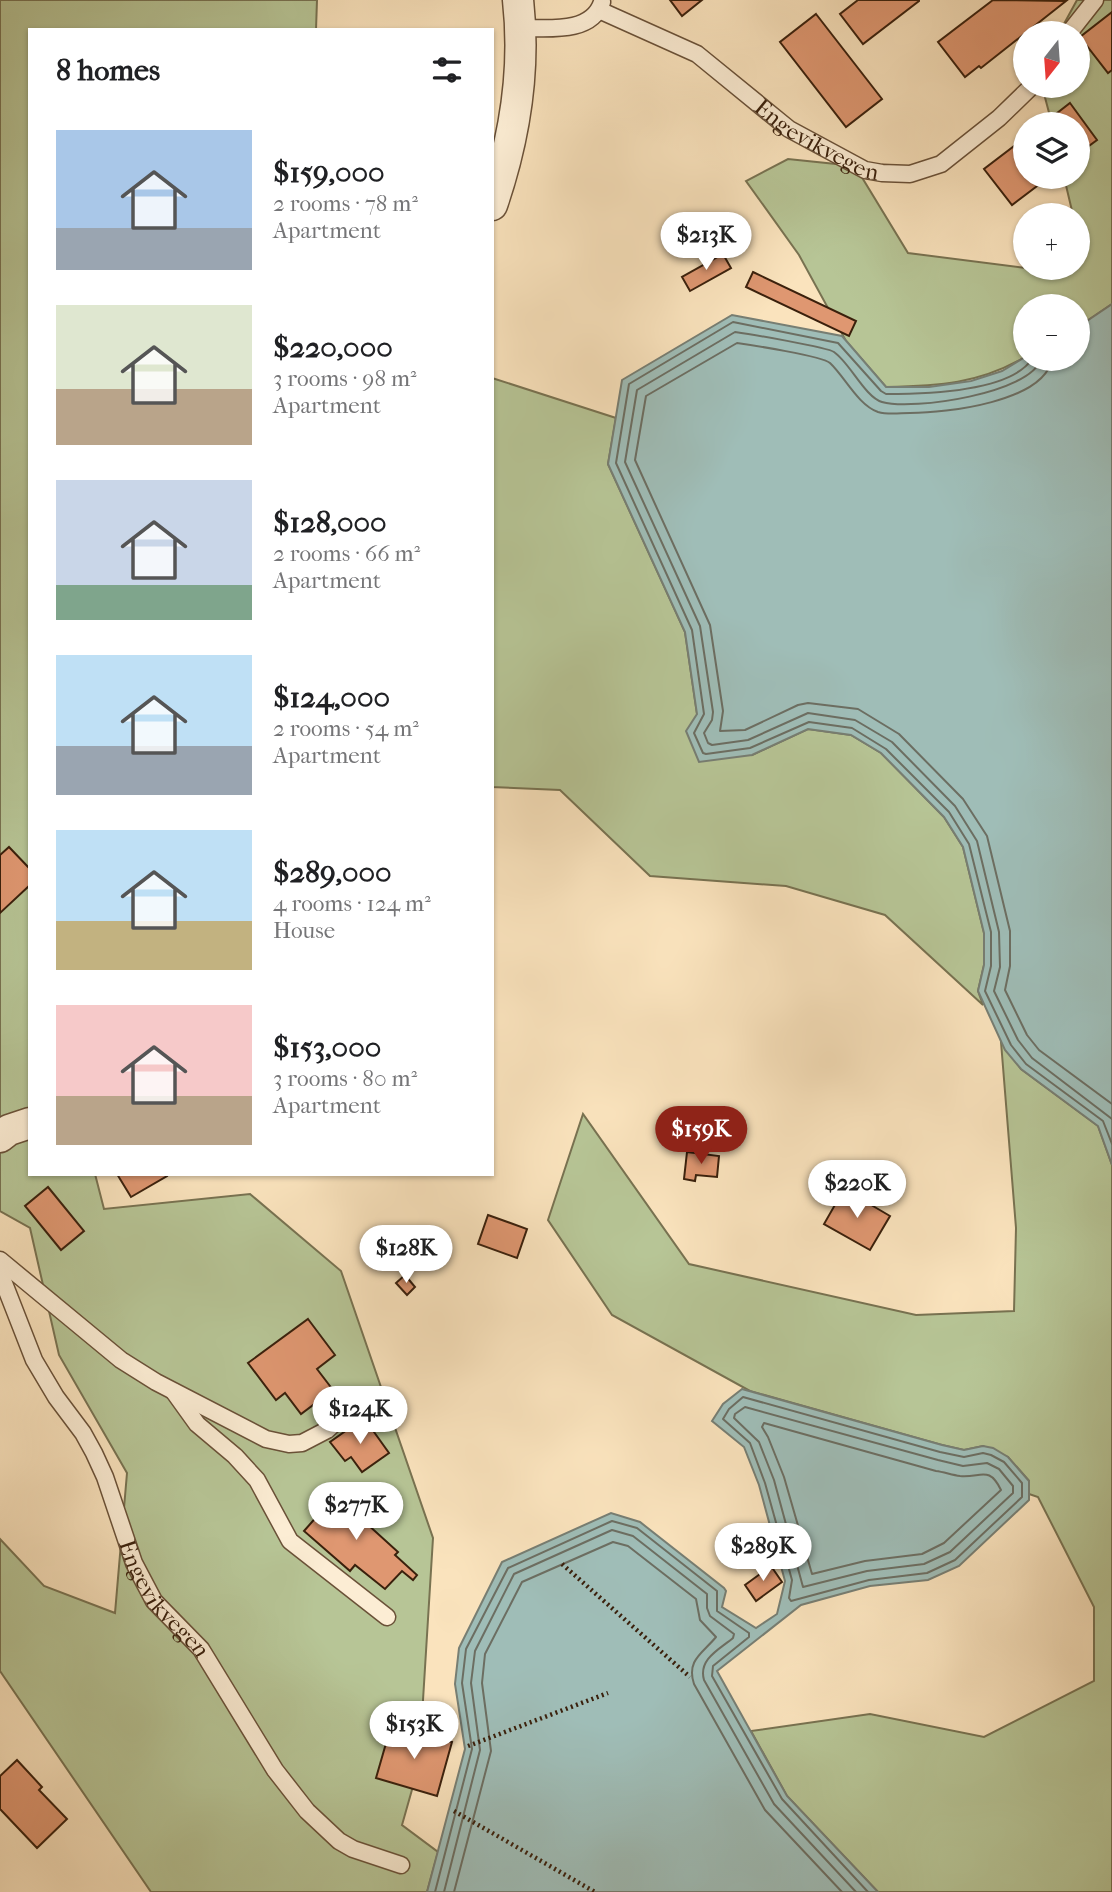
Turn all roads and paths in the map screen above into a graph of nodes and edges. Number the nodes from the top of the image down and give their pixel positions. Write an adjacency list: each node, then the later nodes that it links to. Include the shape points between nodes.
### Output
1 (1095, 0): 4 (lane)
2 (601, 5): 3 (lane, Engevikvegen, via 578,26); 5 (lane, Engevikvegen, via 697,54 789,129 873,172 911,174 941,164)
3 (520, 14): 6 (street, Engevikvegen, via 518,107)
4 (1078, 21)
5 (1020, 98)
6 (494, 197)
7 (28, 1124): 8 (street)
8 (0, 1137)
9 (0, 1260): 11 (lane, via 121,1360)
10 (0, 1273): 19 (lane, Engevikvegen, via 34,1360 83,1433 105,1477 134,1563 154,1601 201,1649 275,1770 307,1811 346,1845)
11 (172, 1390): 12 (lane, via 266,1439 289,1444 302,1443 327,1430); 14 (lane, via 197,1424 257,1480 290,1541)
12 (362, 1399)
13 (562, 1564): 15 (path)
14 (387, 1617)
15 (690, 1676)
16 (608, 1693): 17 (path)
17 (468, 1746)
18 (454, 1811): 20 (path)
19 (401, 1865)
20 (595, 1892)

